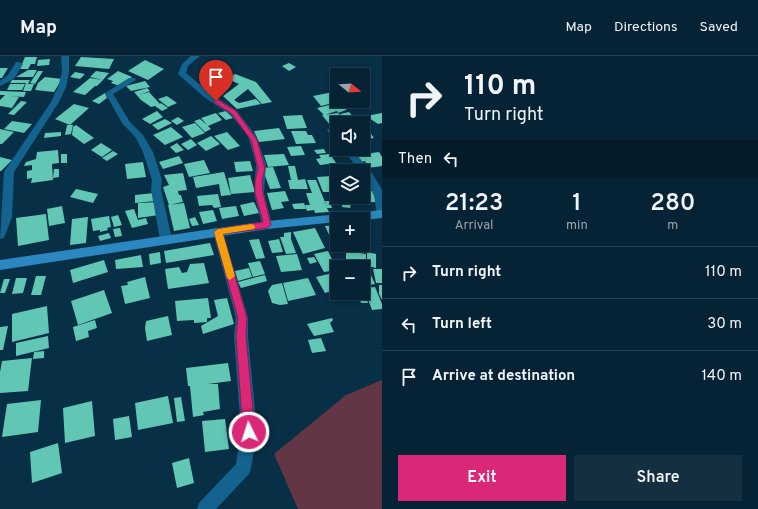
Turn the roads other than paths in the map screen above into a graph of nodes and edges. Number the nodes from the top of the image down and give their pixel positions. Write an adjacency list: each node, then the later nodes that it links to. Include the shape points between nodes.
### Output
1 (65, 56): 10 (street, via 67,67 60,93 9,172 6,223)
2 (196, 56): 8 (street, via 186,63 182,74 234,113 254,140 261,168 259,193)
3 (19, 64): 5 (street, via 11,77)
4 (132, 80): 11 (street, via 109,93 126,123 140,137 148,152 157,180 156,190)
5 (0, 84)
6 (353, 156): 7 (street, via 375,186 380,197)
7 (382, 214): 8 (main road)
8 (267, 225): 9 (main road)
9 (218, 232): 11 (main road); 13 (street, via 242,318 241,336 249,432 243,468)
10 (0, 235)
11 (166, 239): 12 (main road)
12 (0, 265)
13 (205, 509)

